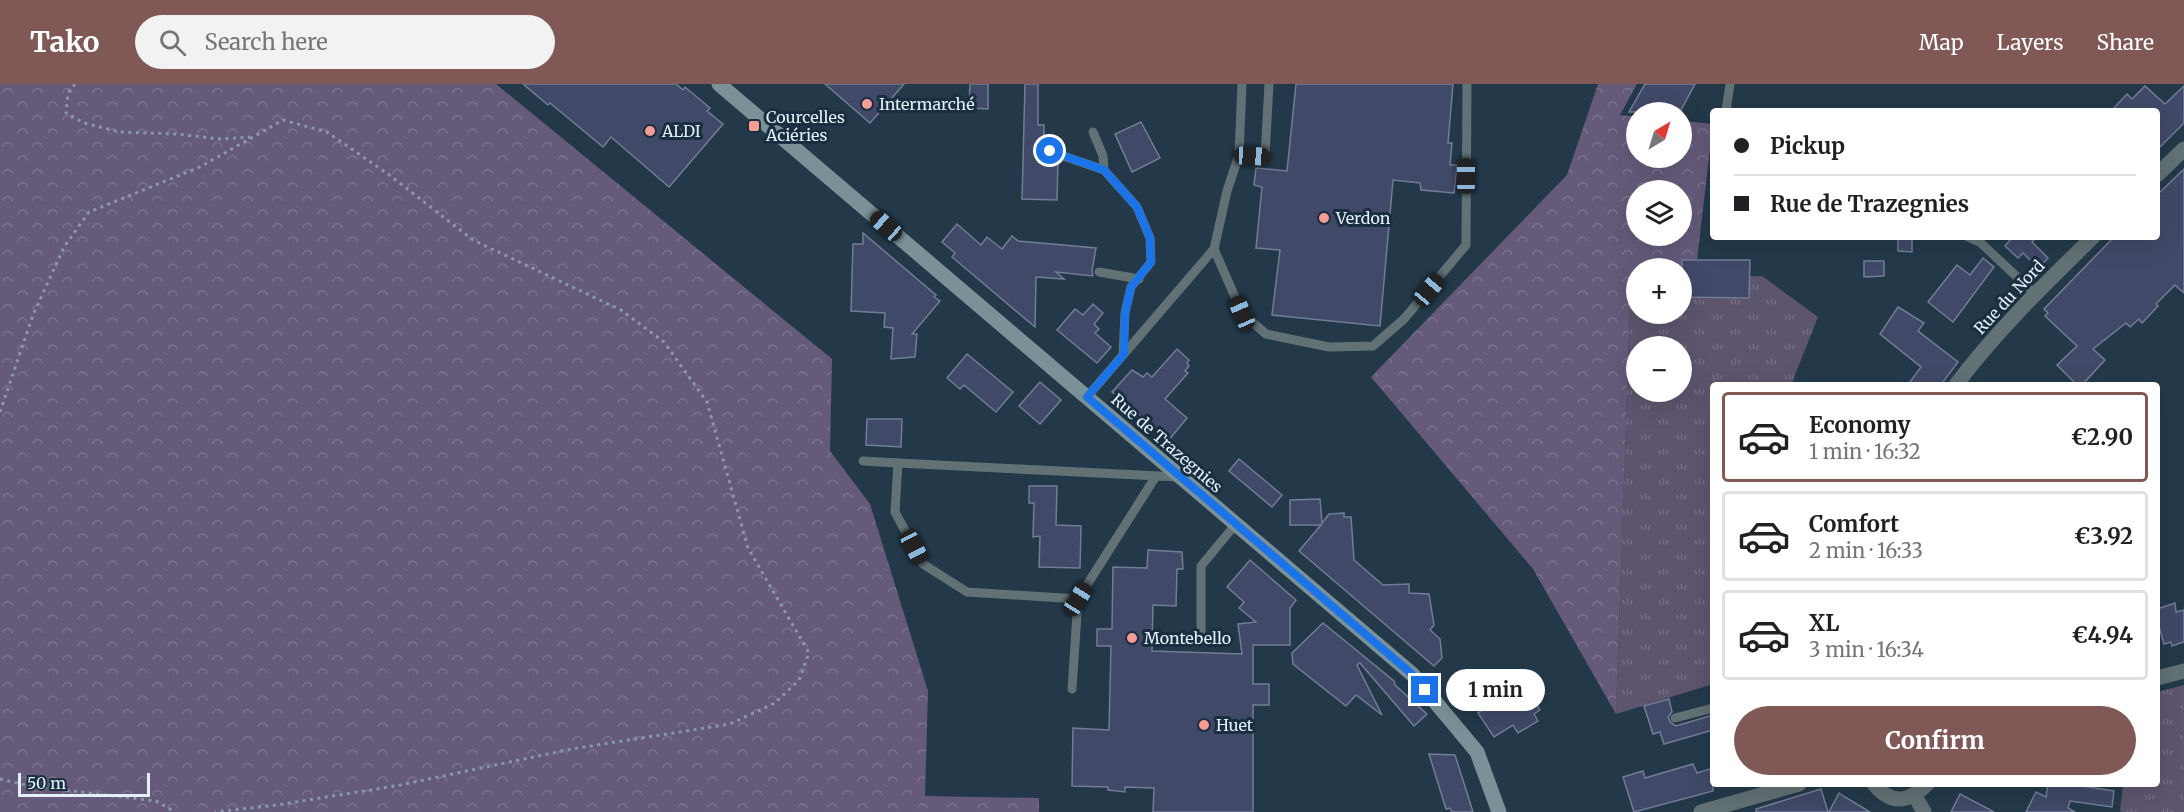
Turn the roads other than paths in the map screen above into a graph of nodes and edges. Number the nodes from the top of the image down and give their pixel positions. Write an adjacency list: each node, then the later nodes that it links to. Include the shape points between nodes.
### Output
1 (719, 84): 21 (main road, Rue de Trazegnies)
2 (1242, 84): 10 (lane)
3 (1269, 84): 10 (lane, via 1265,156)
4 (1467, 84): 15 (lane, via 1466,246 1404,320 1373,346 1329,347 1266,334 1242,313)
5 (1730, 84): 6 (lane)
6 (1726, 108)
7 (1093, 132): 11 (lane, via 1104,156)
8 (2184, 149): 12 (street)
9 (1050, 151): 11 (lane)
10 (1239, 155): 15 (lane)
11 (1104, 170): 17 (lane, via 1137,207 1150,238 1151,262)
12 (2160, 172)
13 (1974, 240): 18 (lane)
14 (2090, 240): 18 (street, Rue du Nord)
15 (1214, 249): 19 (lane)
16 (1099, 272): 17 (lane)
17 (1139, 279): 19 (lane, via 1131,287 1125,314)
18 (2035, 294): 20 (street, Rue du Nord)
19 (1124, 354): 21 (lane)
20 (1958, 382)
21 (1087, 397): 25 (main road, Rue de Trazegnies)
22 (862, 461): 23 (lane)
23 (898, 463): 24 (lane); 27 (lane, via 896,512 923,564 967,592)
24 (1156, 476): 25 (lane); 27 (lane)
25 (1179, 477): 26 (main road, Rue de Trazegnies)
26 (1235, 525): 28 (lane, via 1201,566); 40 (main road, Rue de Trazegnies, via 1412,674 1477,752)
27 (1078, 599): 31 (lane)
28 (1202, 641)
29 (2184, 670): 30 (street)
30 (2160, 677)
31 (1072, 688)
32 (1710, 709): 33 (lane)
33 (1675, 718)
34 (1778, 787): 37 (street)
35 (1876, 787): 39 (street)
36 (1924, 787): 38 (street)
37 (1756, 790): 41 (street)
38 (1915, 796): 39 (street); 42 (street)
39 (1899, 806)
40 (1499, 812)
41 (1701, 812)
42 (1923, 812)

